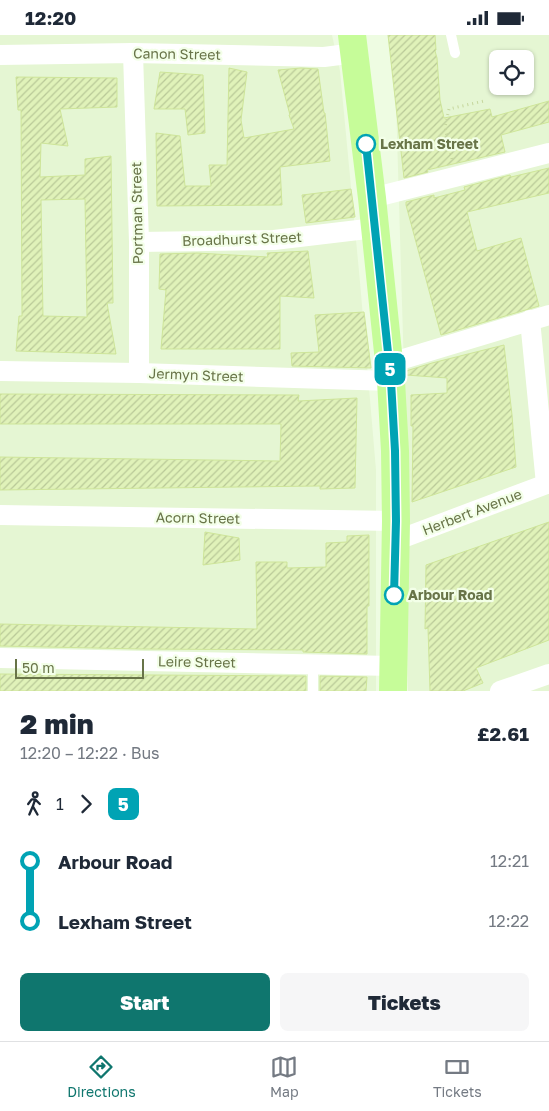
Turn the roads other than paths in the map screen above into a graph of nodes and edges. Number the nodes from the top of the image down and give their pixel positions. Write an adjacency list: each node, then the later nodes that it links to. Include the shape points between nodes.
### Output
1 (451, 35): 4 (lane)
2 (354, 44): 3 (street, Canon Street, via 324,57); 7 (main road)
3 (133, 53): 5 (street, Canon Street); 9 (street, Portman Street)
4 (455, 53)
5 (0, 55)
6 (549, 153): 7 (street)
7 (372, 198): 8 (main road)
8 (375, 228): 9 (street, Broadhurst Street, via 274,240); 12 (main road)
9 (139, 242): 13 (street, Portman Street)
10 (540, 318): 12 (street, Jermyn Street); 14 (street)
11 (0, 371): 13 (street, Jermyn Street)
12 (391, 372): 13 (street, Jermyn Street); 16 (main road)
13 (139, 373)
14 (548, 483): 16 (street, Herbert Avenue)
15 (0, 515): 16 (street, Acorn Street)
16 (396, 531): 19 (main road)
17 (0, 658): 18 (street, Leire Street)
18 (313, 664): 19 (street, Leire Street); 21 (lane)
19 (393, 678)
20 (543, 681): 22 (street)
21 (313, 691)
22 (500, 691)

